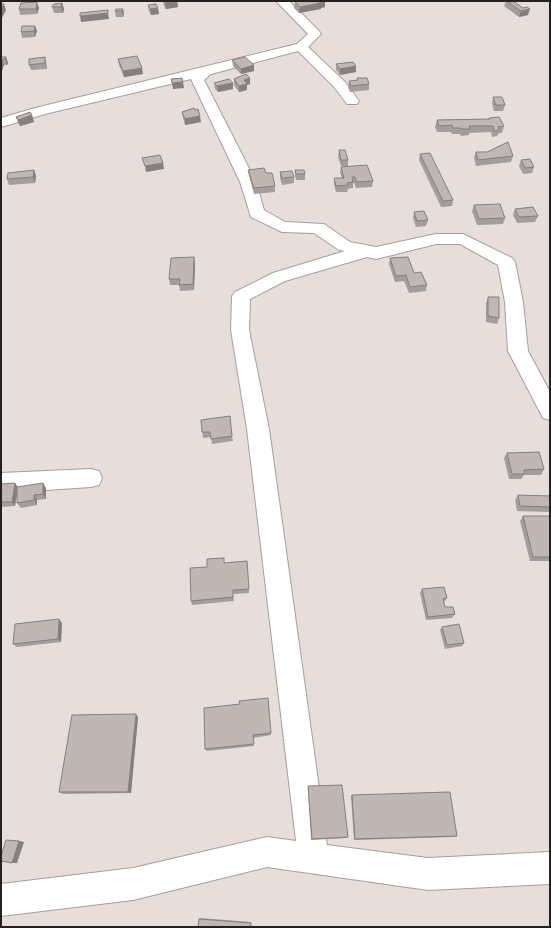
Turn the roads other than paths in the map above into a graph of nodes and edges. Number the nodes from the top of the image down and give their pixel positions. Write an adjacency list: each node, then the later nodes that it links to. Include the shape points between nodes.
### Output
1 (282, 1): 2 (street, via 315,34)
2 (301, 47): 3 (street); 4 (street, via 340,85)
3 (206, 71): 5 (street, via 40,111); 6 (street, via 197,79 248,182 257,213 282,227 318,228 345,246)
4 (352, 101)
5 (1, 124)
6 (367, 251): 7 (street, via 376,253 436,239 463,239 506,262 514,302 518,351); 10 (street, via 280,277 241,296 240,330 258,429)
7 (550, 412)
8 (91, 478): 9 (street)
9 (1, 483)
10 (313, 858): 11 (street, via 428,874); 12 (street, via 268,852 133,884)
11 (550, 868)
12 (1, 900)

